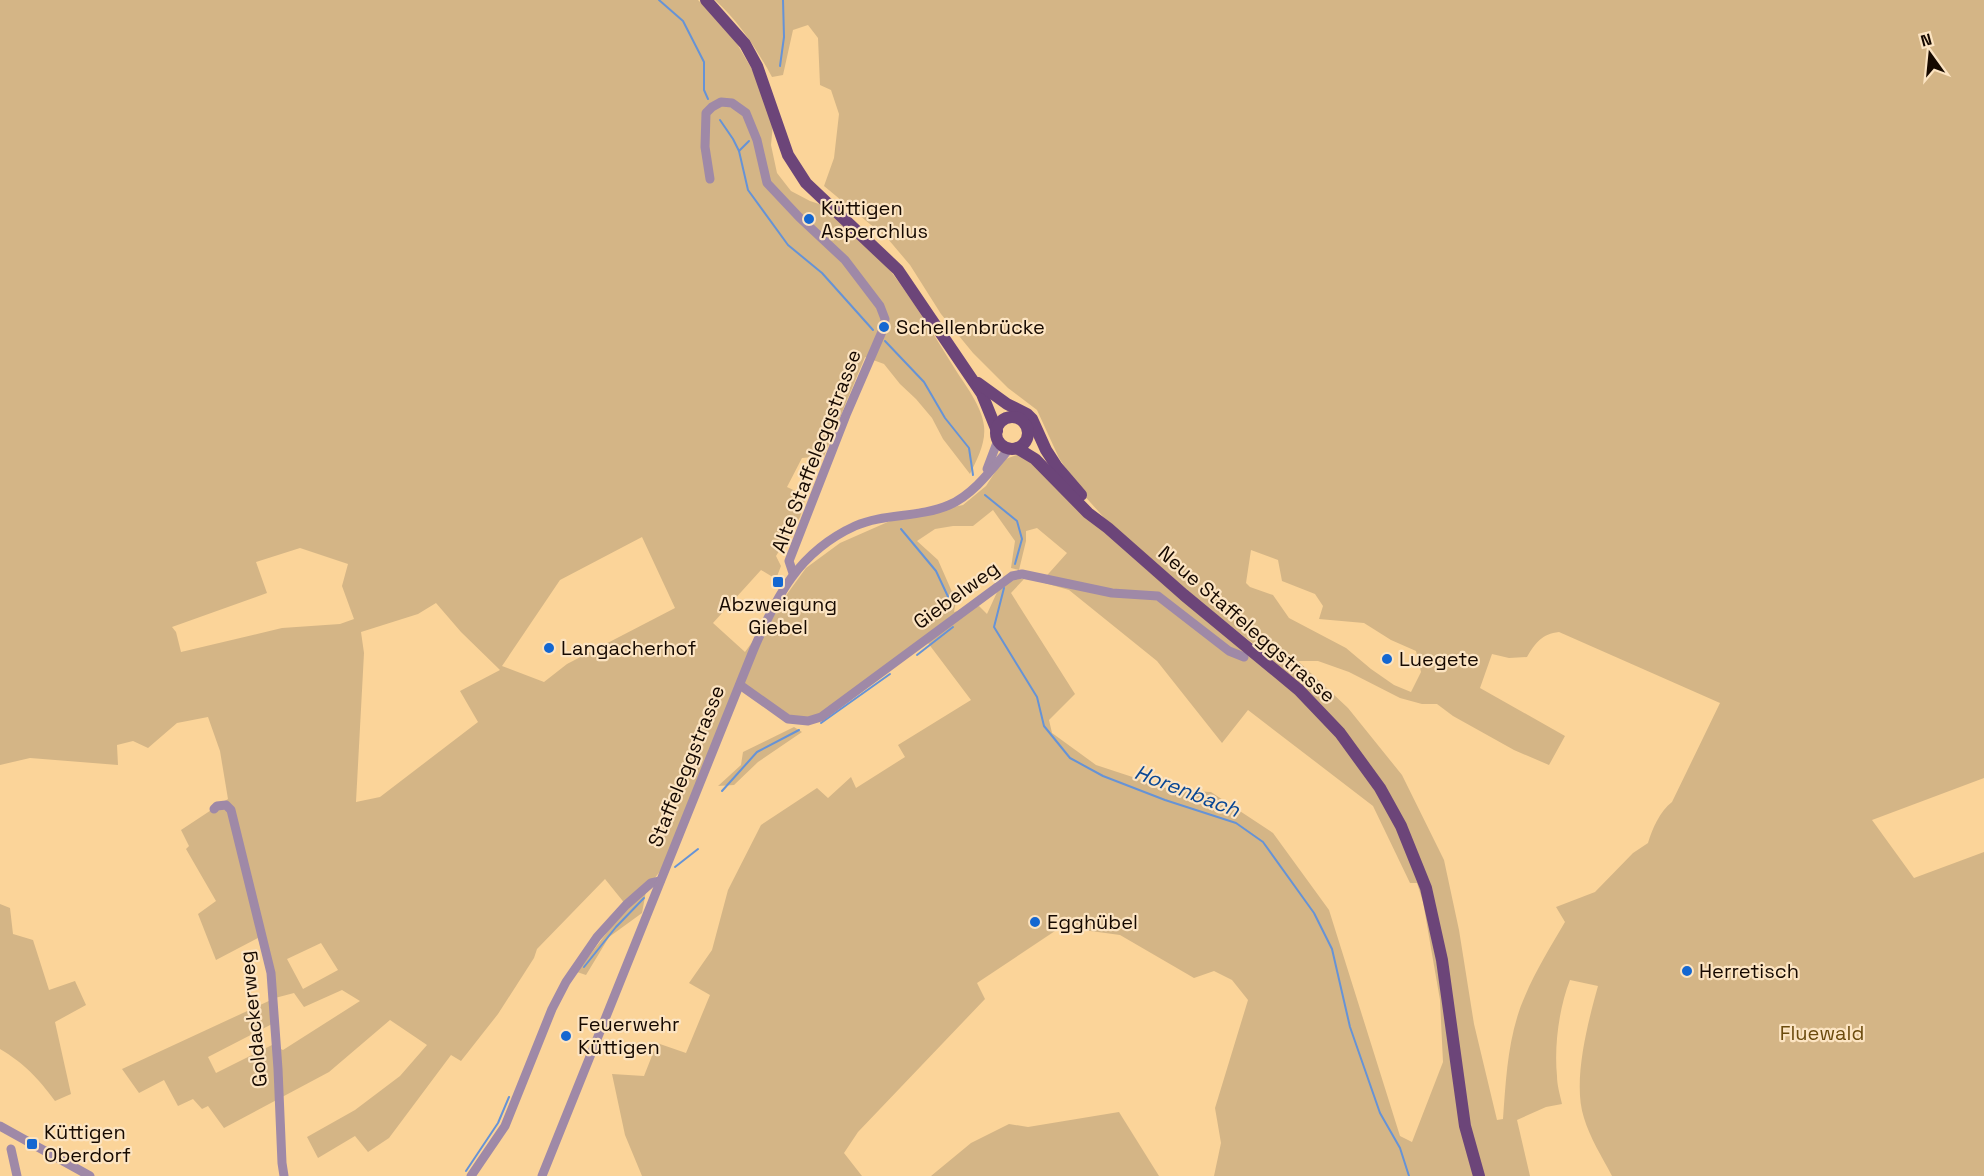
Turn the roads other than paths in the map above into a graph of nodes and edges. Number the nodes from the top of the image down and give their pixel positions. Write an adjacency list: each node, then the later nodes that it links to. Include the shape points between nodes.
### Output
1 (706, 0): 3 (main road, via 745,44 757,66 788,155 806,183 898,270)
2 (710, 178): 12 (street, Alte Staffeleggstrasse, via 705,147 706,113 721,102 732,103 746,113 752,126 767,183 845,260 880,306 885,319 789,561)
3 (972, 379): 4 (main road); 9 (main road, via 1007,405 1028,414)
4 (982, 394): 5 (main road); 7 (main road)
5 (1013, 418): 6 (main road, via 1022,421); 7 (main road, via 1002,421)
6 (1028, 434): 8 (main road, via 1024,444); 9 (main road, via 1047,462)
7 (997, 435): 8 (main road, via 1000,444); 10 (street, Staffeleggstrasse)
8 (1013, 448): 10 (street, Staffeleggstrasse); 11 (main road, Neue Staffeleggstrasse, via 1035,459)
9 (1057, 467): 11 (main road)
10 (980, 482): 12 (street, Staffeleggstrasse, via 950,505 854,526)
11 (1108, 528): 24 (main road, Neue Staffeleggstrasse, via 1299,690 1340,733 1380,788 1401,826 1426,888 1442,960 1466,1126)
12 (793, 573): 14 (street, Staffeleggstrasse, via 771,609)
13 (1244, 657): 14 (street, Giebelweg, via 1229,651 1158,596 1112,593 1023,574 1012,576 821,717 808,721 788,719)
14 (740, 685): 16 (street, Staffeleggstrasse)
15 (214, 809): 21 (street, Goldackerweg, via 226,805 231,810 271,974)
16 (660, 881): 22 (street, via 651,883 626,905 597,937 566,982 505,1126); 23 (street, Staffeleggstrasse)
17 (0, 1126): 20 (street)
18 (11, 1149): 19 (street)
19 (17, 1176)
20 (90, 1176)
21 (284, 1176)
22 (471, 1176)
23 (543, 1176)
24 (1479, 1176)

